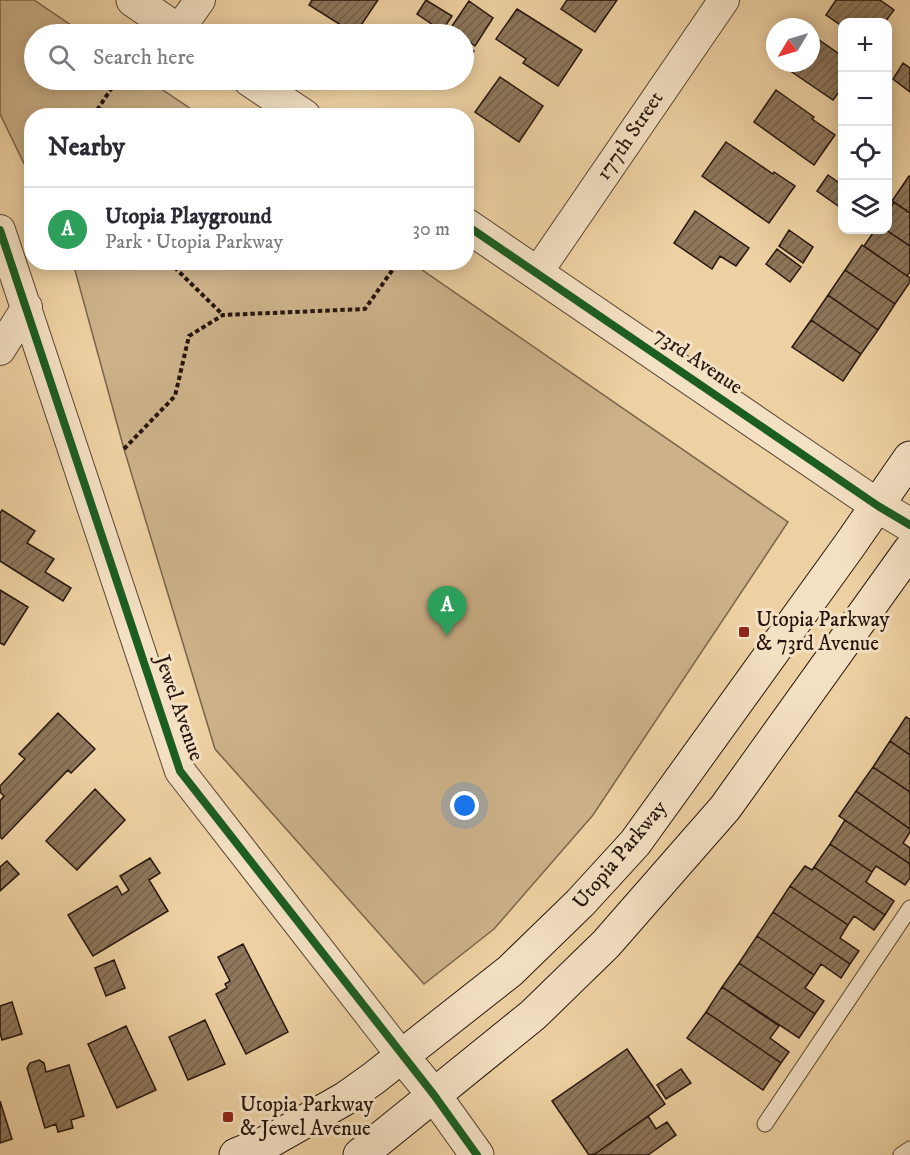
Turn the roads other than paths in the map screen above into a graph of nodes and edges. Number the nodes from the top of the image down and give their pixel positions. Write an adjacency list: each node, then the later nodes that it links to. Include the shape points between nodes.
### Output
1 (133, 0): 4 (main road)
2 (200, 0): 5 (street)
3 (724, 0): 10 (street, 177th Street)
4 (167, 24)
5 (185, 24)
6 (265, 90): 7 (main road)
7 (292, 108)
8 (0, 230): 11 (street, Jewel Avenue)
9 (474, 230): 10 (main road, 73rd Avenue)
10 (537, 273): 14 (main road, 73rd Avenue)
11 (27, 307): 12 (street); 18 (street, Jewel Avenue, via 180,771)
12 (0, 350)
13 (910, 459): 14 (main road, Utopia Parkway)
14 (878, 506): 15 (main road, 73rd Avenue); 18 (main road, Utopia Parkway, via 635,843 510,971)
15 (910, 525)
16 (910, 550): 19 (main road, via 725,808 606,945 533,1015)
17 (910, 908): 20 (lane)
18 (401, 1055): 19 (main road, Jewel Avenue); 22 (main road, Utopia Parkway, via 346,1098 272,1140)
19 (434, 1095): 23 (main road); 24 (main road, Jewel Avenue)
20 (765, 1124)
21 (910, 1149): 25 (lane)
22 (236, 1155)
23 (360, 1155)
24 (477, 1155)
25 (901, 1155)

